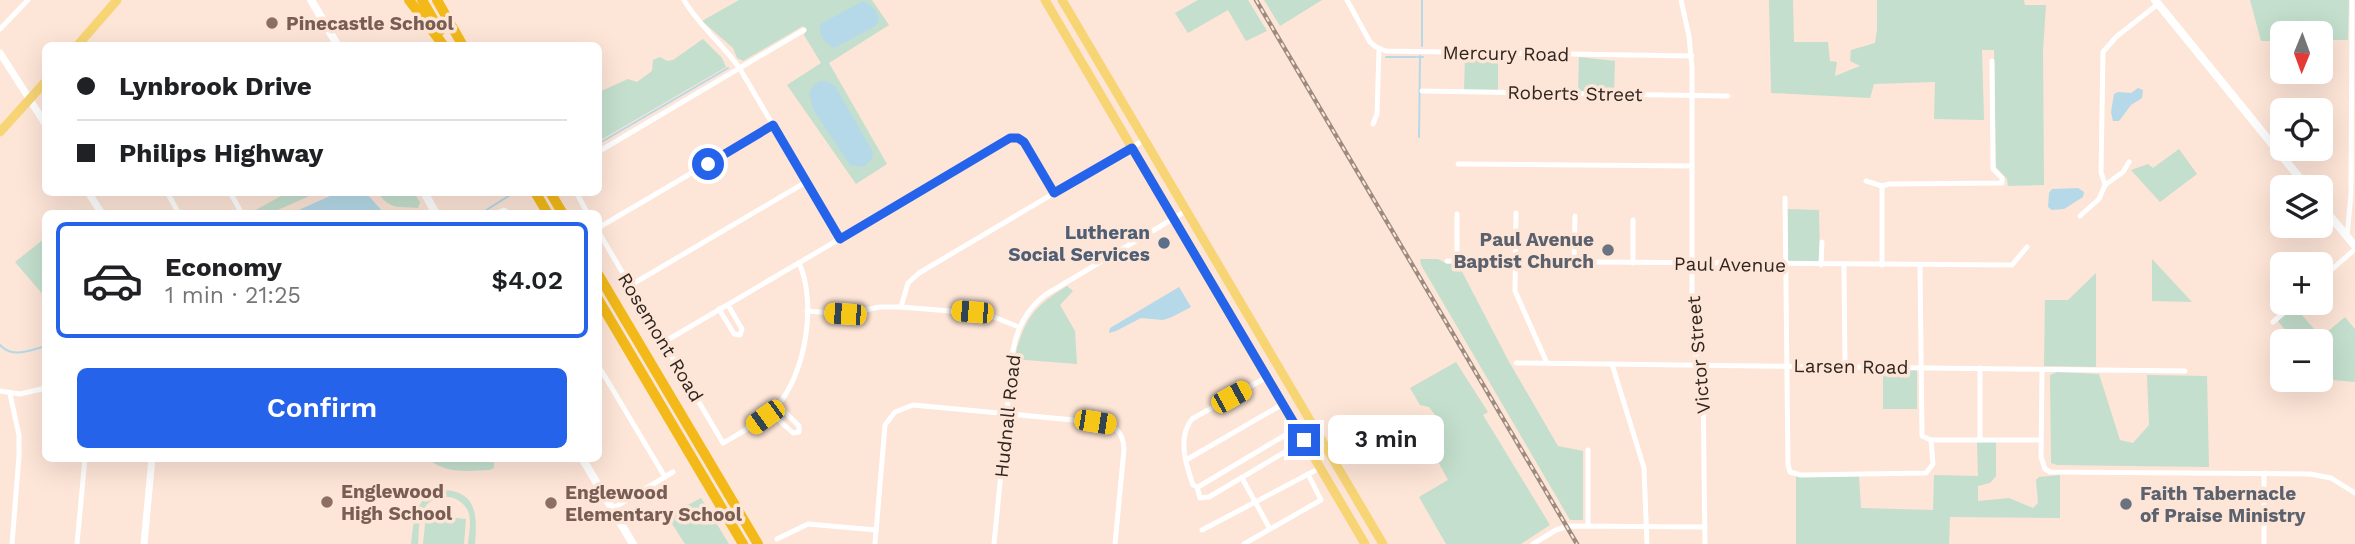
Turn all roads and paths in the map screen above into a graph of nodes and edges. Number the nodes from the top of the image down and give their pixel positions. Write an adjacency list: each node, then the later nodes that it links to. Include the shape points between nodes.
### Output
1 (28, 0): 15 (street)
2 (117, 0): 17 (main road)
3 (311, 0): 18 (main road)
4 (409, 0): 19 (highway)
5 (422, 0): 20 (highway)
6 (437, 0): 21 (highway)
7 (445, 0): 22 (highway)
8 (684, 0): 27 (street)
9 (1045, 0): 39 (main road)
10 (1062, 0): 37 (main road)
11 (1347, 0): 23 (street, via 1370,42)
12 (1681, 0): 24 (street, Victor Street)
13 (2352, 0): 38 (street)
14 (2156, 2): 44 (main road); 47 (street, via 2103,52 2101,172)
15 (1, 24)
16 (804, 30): 27 (street)
17 (80, 42)
18 (336, 42)
19 (443, 42)
20 (444, 42)
21 (462, 42)
22 (462, 42)
23 (1379, 49): 24 (street, Mercury Road); 34 (street)
24 (1692, 56): 30 (street, Victor Street)
25 (1, 58): 32 (street)
26 (1992, 61): 48 (street, via 1993,169 2002,183)
27 (740, 69): 35 (street); 40 (street)
28 (42, 85): 32 (main road)
29 (1422, 92): 30 (street, Roberts Street)
30 (1692, 95): 31 (street, Roberts Street); 43 (street, Victor Street)
31 (1728, 96)
32 (29, 100): 33 (street); 36 (main road)
33 (42, 119)
34 (1373, 124)
35 (773, 125): 46 (street); 59 (street)
36 (0, 132)
37 (1144, 140): 39 (street); 51 (main road)
38 (2353, 140): 61 (street)
39 (1132, 148): 49 (street); 56 (main road)
40 (602, 150)
41 (2129, 162): 47 (street)
42 (1458, 164): 43 (street)
43 (1692, 166): 72 (street, Victor Street)
44 (2297, 175)
45 (1866, 181): 48 (street)
46 (806, 182): 62 (street); 80 (street)
47 (2105, 185): 55 (street, via 2099,199)
48 (1882, 186): 76 (street)
49 (1054, 193): 62 (street, via 1024,142 1010,138); 83 (street, via 919,273 908,283)
50 (1785, 198): 73 (street)
51 (1186, 211): 56 (street, Hudnall Road); 110 (main road)
52 (1516, 213): 68 (street)
53 (1457, 214): 67 (street)
54 (1575, 216): 69 (street)
55 (2080, 216)
56 (1173, 218): 88 (street, Hudnall Road, via 1045,295); 101 (main road)
57 (1633, 220): 71 (street)
58 (2333, 220): 61 (main road)
59 (602, 227)
60 (602, 236): 80 (street, Rosemont Road)
61 (2347, 237): 65 (main road)
62 (840, 239): 70 (street)
63 (1822, 242): 74 (street)
64 (2027, 247): 77 (street, Paul Avenue, via 2012,265)
65 (2355, 247): 78 (street)
66 (1447, 261): 67 (street, Paul Avenue)
67 (1457, 261): 68 (street, Paul Avenue)
68 (1515, 262): 69 (street, Paul Avenue); 91 (street, via 1518,299)
69 (1574, 262): 71 (street, Paul Avenue)
70 (799, 263): 81 (street); 85 (street, via 807,286)
71 (1633, 263): 72 (street, Paul Avenue)
72 (1691, 264): 73 (street, Paul Avenue); 93 (street, Victor Street)
73 (1786, 265): 74 (street, Paul Avenue); 94 (street)
74 (1821, 265): 75 (street, Paul Avenue)
75 (1844, 265): 76 (street, Paul Avenue); 95 (street)
76 (1882, 265): 77 (street, Paul Avenue)
77 (1920, 265): 96 (street)
78 (2333, 268)
79 (602, 281): 142 (highway)
80 (631, 285): 89 (street, Rosemont Road)
81 (728, 305): 84 (street); 84 (street, via 742,329 740,335 734,334)
82 (602, 306): 141 (highway)
83 (901, 307): 85 (street, via 845,314); 88 (street, via 986,314)
84 (719, 309): 89 (street)
85 (807, 311): 106 (street, via 798,369)
86 (2281, 315): 87 (street)
87 (2273, 322)
88 (1019, 327): 108 (street, Hudnall Road)
89 (664, 342): 107 (street, Rosemont Road, via 723,443)
90 (1516, 363): 91 (street, Larsen Road)
91 (1547, 363): 92 (street, Larsen Road)
92 (1612, 364): 93 (street, Larsen Road); 131 (street, via 1644,468)
93 (1699, 365): 94 (street, Larsen Road); 132 (street, Victor Street, via 1704,392)
94 (1787, 365): 95 (street, Larsen Road); 112 (street, via 1790,472 1922,474 1933,464)
95 (1846, 366): 96 (street, Larsen Road)
96 (1920, 367): 97 (street, Larsen Road); 112 (street, via 1921,434)
97 (1980, 368): 98 (street, Larsen Road); 113 (street)
98 (2042, 370): 99 (street, Larsen Road); 114 (street)
99 (2185, 371)
100 (602, 372): 124 (street)
101 (1267, 377): 105 (main road); 116 (street, via 1192,419 1184,436)
102 (42, 389): 104 (street)
103 (0, 391): 104 (street)
104 (10, 394): 137 (street, via 19,449)
105 (1283, 404): 109 (main road); 116 (street)
106 (778, 405): 107 (street); 107 (street, via 800,426 799,432 793,433)
107 (771, 412)
108 (1007, 414): 134 (street, via 913,405 891,415 885,425); 144 (street, Hudnall Road); 145 (street, via 1110,425 1119,430 1124,449)
109 (1297, 428): 111 (main road); 126 (street)
110 (1317, 433): 111 (street); 148 (main road)
111 (1304, 440): 120 (main road); 125 (street)
112 (1931, 440): 113 (street)
113 (1980, 440): 114 (street)
114 (2041, 440): 123 (street, via 2045,469 2055,473)
115 (1588, 450): 130 (street)
116 (1186, 460): 126 (street)
117 (85, 462): 138 (street)
118 (152, 462): 139 (street)
119 (584, 462): 129 (main road)
120 (1320, 468): 122 (street); 147 (main road)
121 (673, 472): 124 (street)
122 (1308, 474): 128 (street); 133 (street, via 1321,500)
123 (2264, 474): 127 (street, via 2327,476); 152 (street)
124 (665, 477): 129 (street)
125 (1242, 478): 126 (street, via 1209,497 1200,498); 128 (street)
126 (1197, 486)
127 (2355, 493)
128 (1254, 502): 133 (street); 135 (street)
129 (612, 509): 140 (main road)
130 (1588, 525): 131 (street); 149 (street, via 1566,526)
131 (1647, 526): 132 (street); 150 (street)
132 (1705, 527): 151 (street, Victor Street)
133 (1270, 529): 146 (street)
134 (876, 530): 136 (street, via 808,524); 143 (street)
135 (1202, 530)
136 (777, 539)
137 (12, 544)
138 (77, 544)
139 (144, 544)
140 (633, 544)
141 (743, 544)
142 (758, 544)
143 (875, 544)
144 (994, 544)
145 (1115, 544)
146 (1244, 544)
147 (1365, 544)
148 (1383, 544)
149 (1533, 544)
150 (1647, 544)
151 (1705, 544)
152 (2264, 544)

